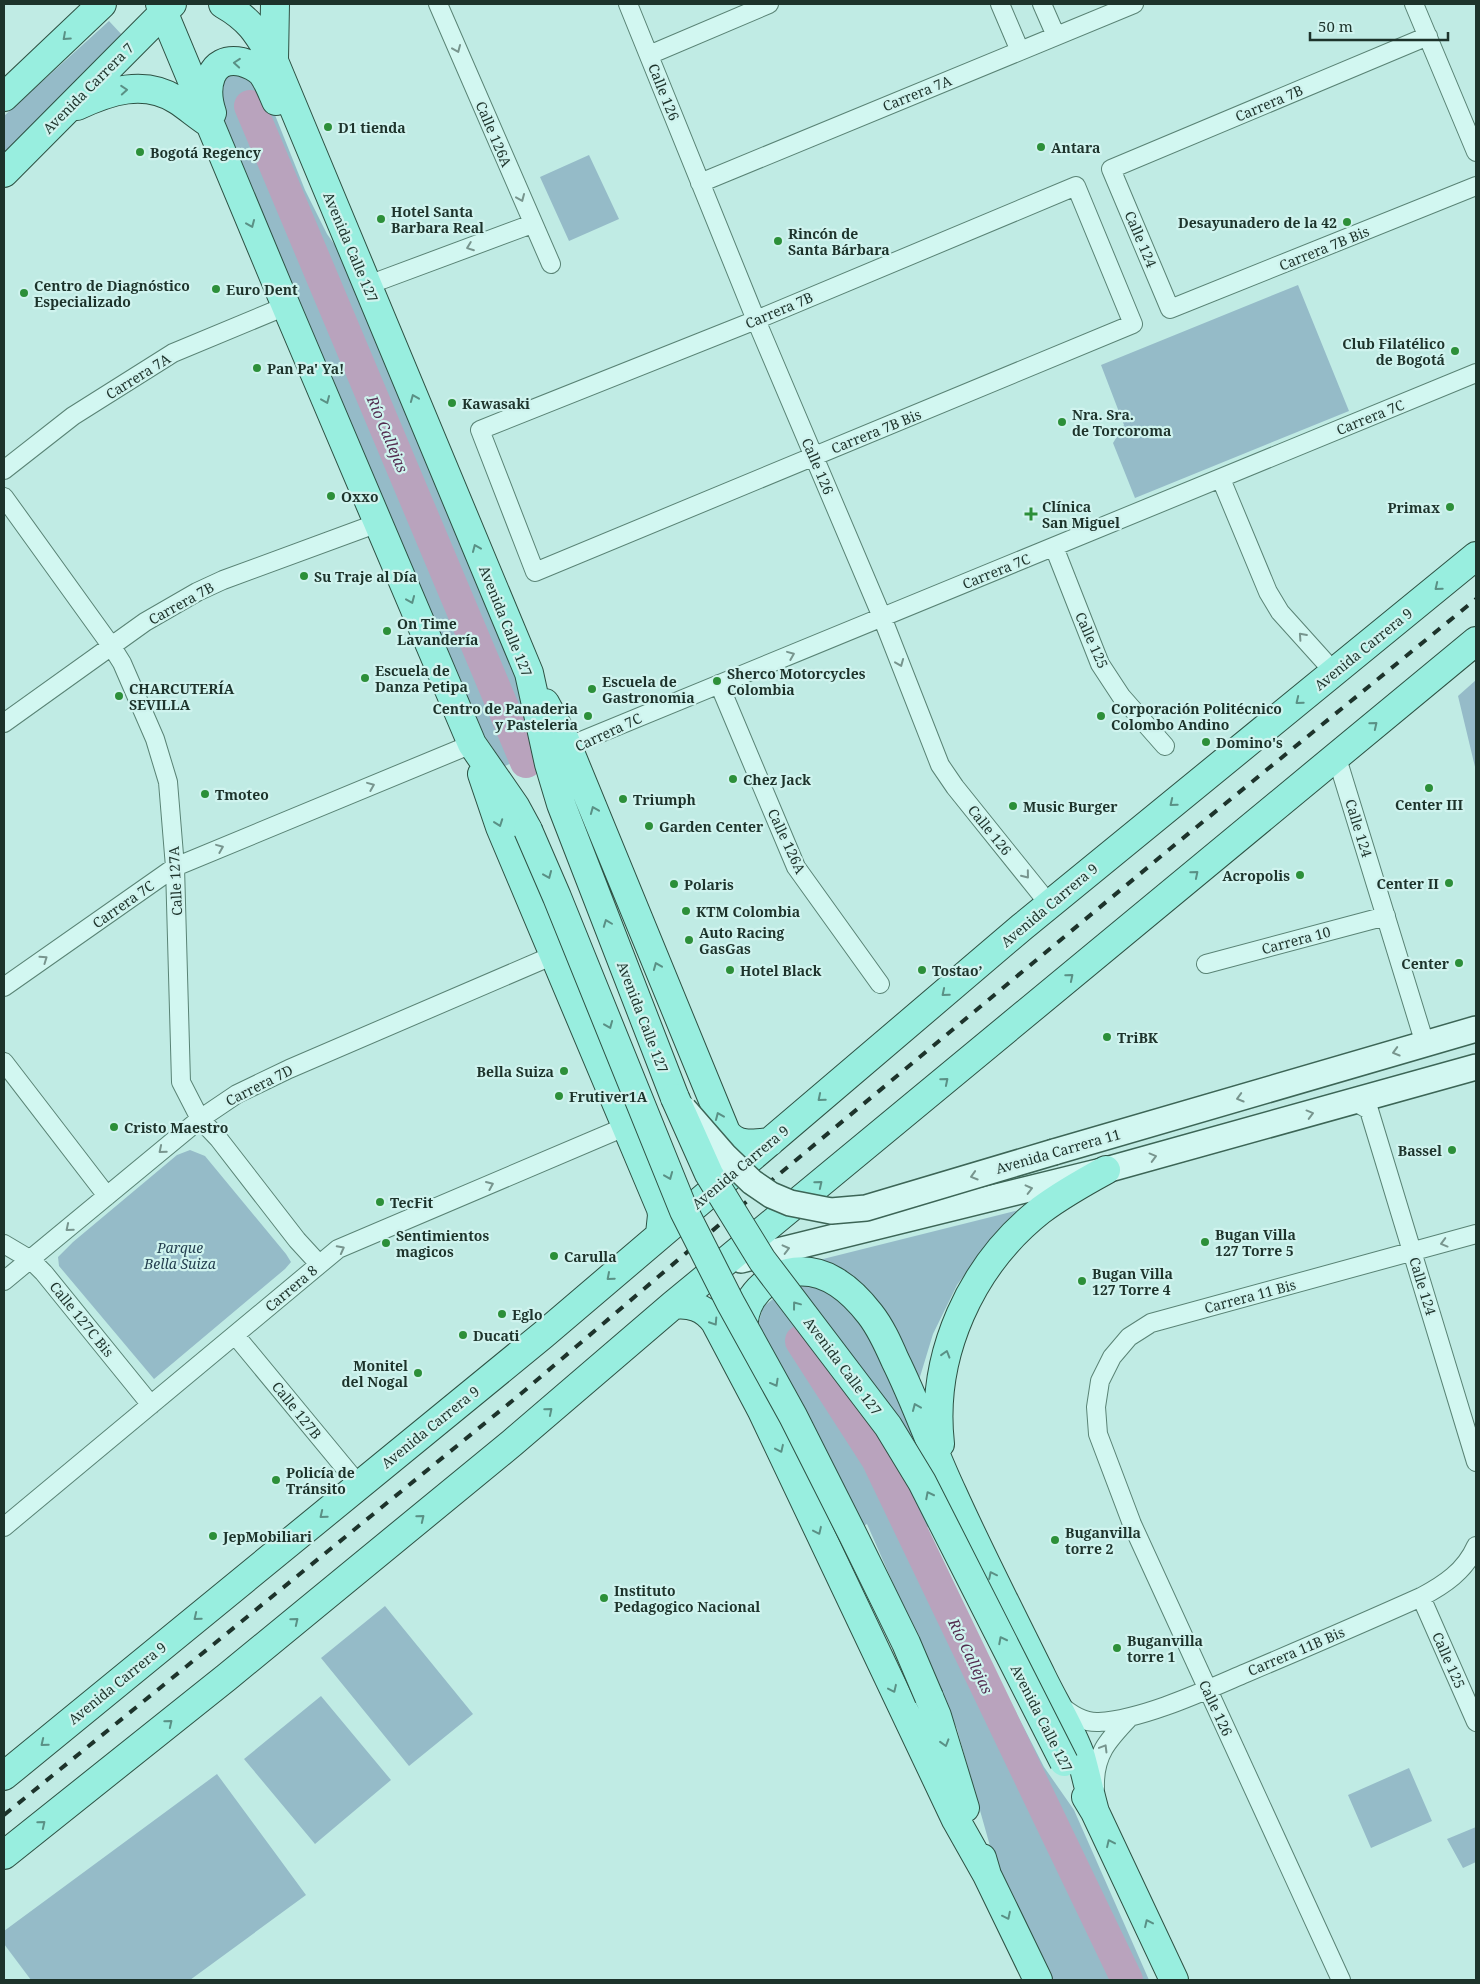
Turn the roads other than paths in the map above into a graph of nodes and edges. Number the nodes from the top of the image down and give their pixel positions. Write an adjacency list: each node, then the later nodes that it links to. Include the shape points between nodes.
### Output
1 (102, 4): 17 (main road, one-way to 17)
2 (223, 4): 16 (main road, Avenida Calle 127, via 238,12 255,28)
3 (275, 4): 16 (main road)
4 (438, 4): 26 (street, Calle 126A, one-way to 26)
5 (628, 4): 15 (street, Calle 126)
6 (769, 4): 15 (street)
7 (1000, 4): 14 (street)
8 (1042, 4): 12 (street)
9 (1134, 4): 12 (street, Carrera 7A)
10 (1414, 4): 13 (street)
11 (165, 7): 18 (main road, Avenida Carrera 7); 19 (main road)
12 (1056, 36): 14 (street, Carrera 7A)
13 (1428, 36): 20 (street); 21 (street, Carrera 7B)
14 (1020, 51): 24 (street, Carrera 7A)
15 (649, 55): 24 (street, Calle 126)
16 (274, 61): 27 (main road, Avenida Calle 127)
17 (4, 97)
18 (63, 114): 19 (main road, one-way to 19, via 100,95 120,89 144,90 176,99); 22 (main road, Avenida Carrera 7)
19 (209, 124): 23 (main road)
20 (1476, 152)
21 (1111, 169): 31 (street, Calle 124)
22 (4, 173)
23 (233, 179): 27 (main road, one-way to 23, via 313,188 261,72 237,61 214,70 207,90); 30 (main road, one-way to 30)
24 (700, 183): 32 (street, Calle 126)
25 (1476, 186): 31 (street, Carrera 7B Bis)
26 (532, 224): 28 (street, Calle 126A); 29 (street, one-way to 29)
27 (351, 247): 29 (main road, Avenida Calle 127)
28 (551, 264)
29 (368, 285): 47 (main road, Avenida Calle 127, one-way to 29)
30 (286, 306): 36 (street, Carrera 7A, via 173,353 73,416); 39 (main road, one-way to 39)
31 (1170, 309)
32 (756, 320): 33 (street, Carrera 7B, via 1076,186); 35 (street, Calle 126); 42 (street, Carrera 7B, via 480,430)
33 (1134, 324): 35 (street, Carrera 7B Bis)
34 (1476, 373): 37 (street, Carrera 7C)
35 (814, 456): 42 (street, Carrera 7B Bis); 43 (street, Calle 126)
36 (4, 470)
37 (1221, 479): 40 (street, Carrera 7C); 46 (street, one-way to 37, via 1280,612 1268,592)
38 (4, 497): 45 (street, Calle 127A)
39 (378, 523): 45 (street, Carrera 7B, via 197,592 145,622); 50 (main road, one-way to 50)
40 (1054, 547): 43 (street, Carrera 7C); 51 (street, Calle 125, via 1100,664 1121,696)
41 (1476, 556): 46 (main road, Avenida Carrera 9, one-way to 46)
42 (535, 572)
43 (882, 618): 48 (street, Carrera 7C, one-way to 43); 56 (street, Calle 126, one-way to 56, via 940,765)
44 (1476, 642): 53 (main road, one-way to 44)
45 (112, 647): 49 (street, Carrera 7B); 55 (street, Calle 127A, via 152,731 168,782)
46 (1334, 672): 56 (main road, Avenida Carrera 9, one-way to 56)
47 (529, 673): 52 (main road); 54 (main road, Avenida Calle 127)
48 (719, 684): 52 (street, Carrera 7C, via 581,741); 60 (street, Calle 126A, via 796,867)
49 (4, 722)
50 (472, 744): 55 (street, Carrera 7C, one-way to 50); 58 (main road, one-way to 58, via 500,827); 99 (main road, one-way to 99, bridge, via 528,830 684,1211 793,1416 906,1643 937,1716)
51 (1165, 746)
52 (569, 750): 54 (street, Carrera 7C, via 560,767); 70 (main road, one-way to 52, via 740,1143 726,1132)
53 (1336, 755): 57 (street, Calle 124); 79 (main road, one-way to 53)
54 (561, 804): 66 (main road, Avenida Calle 127, one-way to 54)
55 (175, 867): 61 (street, Carrera 7C, one-way to 55); 68 (street, Calle 127A, via 181,1082)
56 (1049, 904): 70 (main road, Avenida Carrera 9, one-way to 70)
57 (1386, 916): 59 (street, Carrera 10); 63 (street, Calle 124)
58 (554, 955): 68 (street, Carrera 7D, via 289,1069 237,1094); 69 (main road)
59 (1206, 964)
60 (880, 984)
61 (4, 987)
62 (1476, 1029): 63 (main road, Avenida Carrera 11)
63 (1424, 1044): 66 (main road, Avenida Carrera 11, one-way to 66, bridge, via 866,1208 831,1211 790,1203 752,1182 724,1156)
64 (4, 1062): 72 (street)
65 (1476, 1067): 67 (main road, Avenida Carrera 11)
66 (675, 1098): 97 (main road, Avenida Calle 127, one-way to 66, bridge, via 1064,1762 906,1453 762,1260 709,1174)
67 (1367, 1102): 71 (main road, Avenida Carrera 11, one-way to 67); 76 (street, Calle 124)
68 (200, 1119): 72 (street, Carrera 7D, one-way to 72); 78 (street, Calle 127A)
69 (626, 1126): 73 (main road, via 661,1209); 78 (street, Carrera 8, one-way to 69, via 338,1250)
70 (770, 1142): 73 (main road, Avenida Carrera 9)
71 (1106, 1170): 79 (main road, Avenida Carrera 11, one-way to 71); 87 (main road, one-way to 71, via 938,1402 943,1365 954,1329 970,1295 1014,1235 1041,1210)
72 (107, 1196): 77 (street, Carrera 7D, one-way to 77)
73 (660, 1234): 88 (main road, Avenida Carrera 9, one-way to 88, via 543,1335)
74 (1476, 1234): 76 (street, Carrera 11 Bis, one-way to 76)
75 (4, 1244): 77 (street, Calle 127C Bis)
76 (1412, 1252): 85 (street, Carrera 11 Bis, via 1151,1322 1129,1337 1112,1357 1100,1381 1096,1407); 86 (street, Calle 124)
77 (31, 1260): 80 (street, Carrera 7D); 83 (street, Calle 127C Bis)
78 (319, 1264): 82 (street, Carrera 8)
79 (722, 1265): 81 (main road)
80 (4, 1281)
81 (672, 1305): 84 (main road, one-way to 84, via 693,1305 711,1317); 98 (main road, one-way to 81, via 304,1614 512,1443)
82 (235, 1335): 83 (street, Carrera 8); 88 (street, Calle 127B)
83 (152, 1405): 89 (street, Carrera 8)
84 (762, 1411): 87 (main road, one-way to 84, via 901,1372 870,1314 839,1283 812,1271 779,1275 763,1285 748,1304 742,1336); 99 (main road, one-way to 99, via 921,1749)
85 (1098, 1434): 92 (street, Calle 126, via 1132,1524)
86 (1476, 1462)
87 (942, 1468): 93 (main road, one-way to 87)
88 (359, 1485): 96 (main road, Avenida Carrera 9, one-way to 96)
89 (4, 1527)
90 (1476, 1546): 91 (street, Carrera 11B Bis, via 1458,1573)
91 (1421, 1598): 92 (street, Carrera 11B Bis); 95 (street, Calle 125)
92 (1208, 1690): 94 (street, Carrera 11B Bis); 102 (street, Calle 126)
93 (1052, 1697): 94 (street, Carrera 11B Bis, via 1070,1713 1086,1721); 97 (main road, via 1080,1756)
94 (1129, 1718): 97 (street, Carrera 11B Bis, one-way to 94, via 1094,1772 1098,1758 1111,1736)
95 (1476, 1722)
96 (4, 1776)
97 (1095, 1812): 100 (main road, Avenida Calle 127, one-way to 97)
98 (4, 1854)
99 (987, 1876): 101 (main road, one-way to 101)
100 (1171, 1976)
101 (1038, 1980)
102 (1342, 1980)

